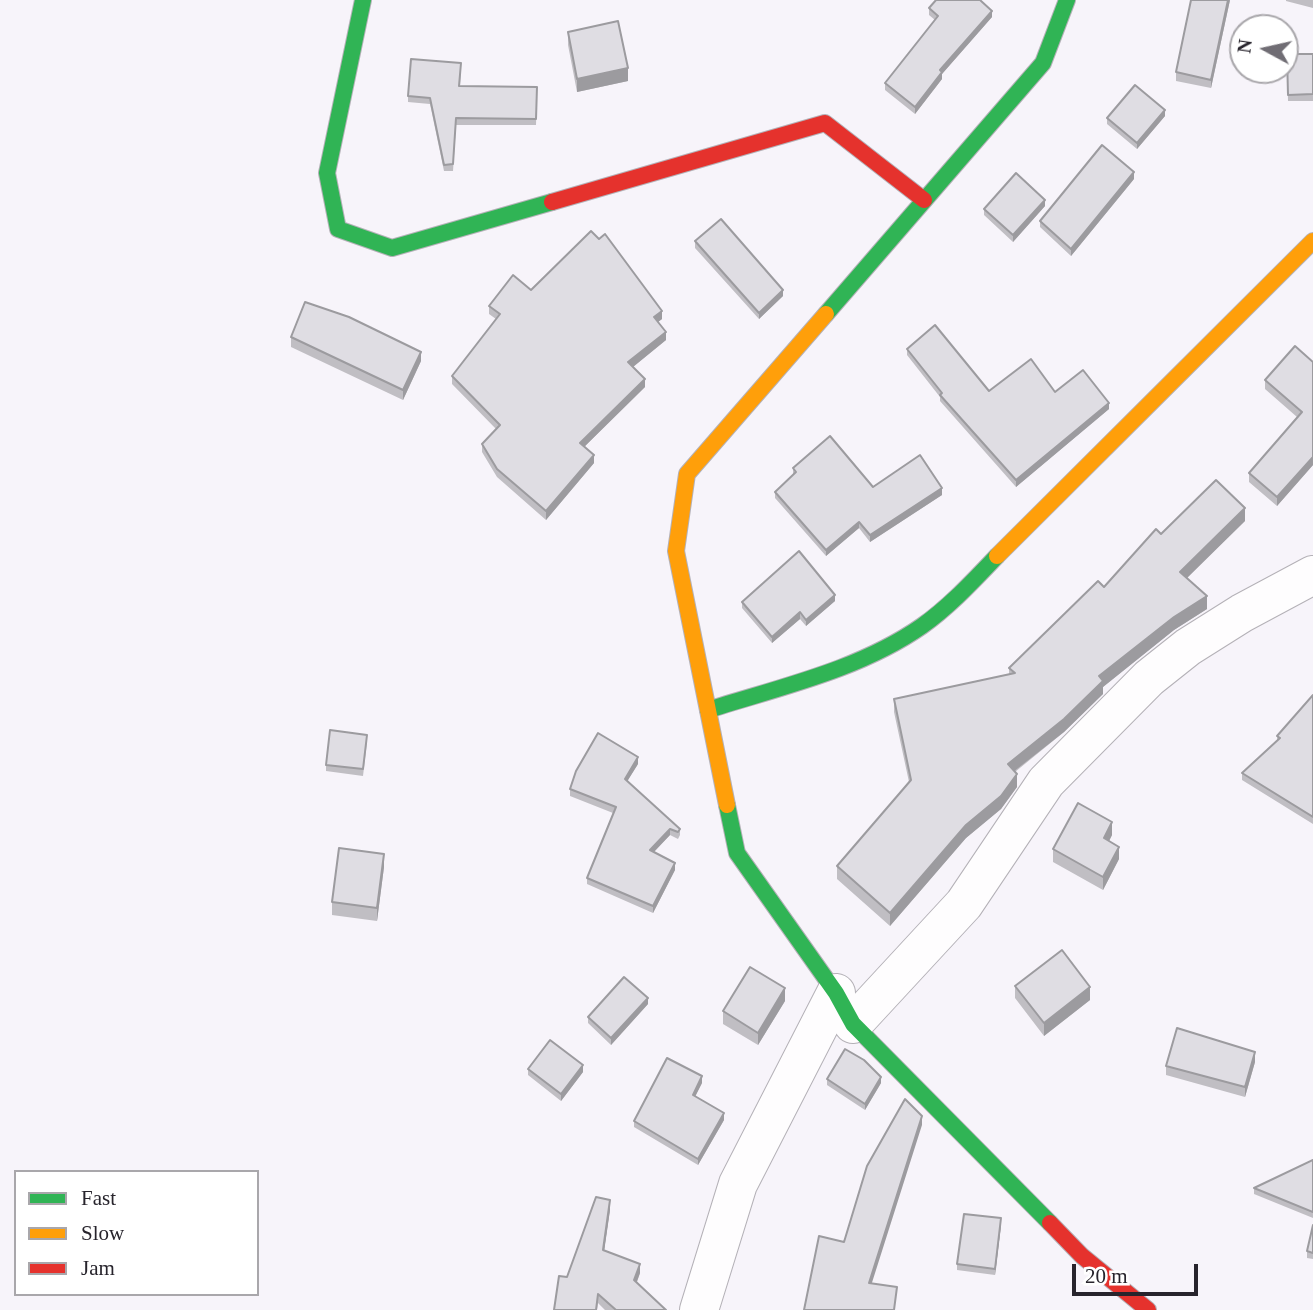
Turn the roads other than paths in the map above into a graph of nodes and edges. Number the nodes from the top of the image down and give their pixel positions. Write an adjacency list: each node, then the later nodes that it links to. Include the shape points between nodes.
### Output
1 (363, 0): 3 (street, via 327,173 338,229 392,248 825,123)
2 (1066, 0): 3 (street, via 1043,63)
3 (924, 200): 6 (street, via 687,474 676,551)
4 (1313, 241): 6 (street, via 1178,382 959,596 920,627 856,661)
5 (1313, 575): 7 (street, via 1242,613 1149,678 1046,782 964,904)
6 (708, 710): 7 (street, via 737,853)
7 (845, 1009): 8 (street, via 738,1184); 9 (street, via 1082,1255)
8 (699, 1310)
9 (1148, 1310)

